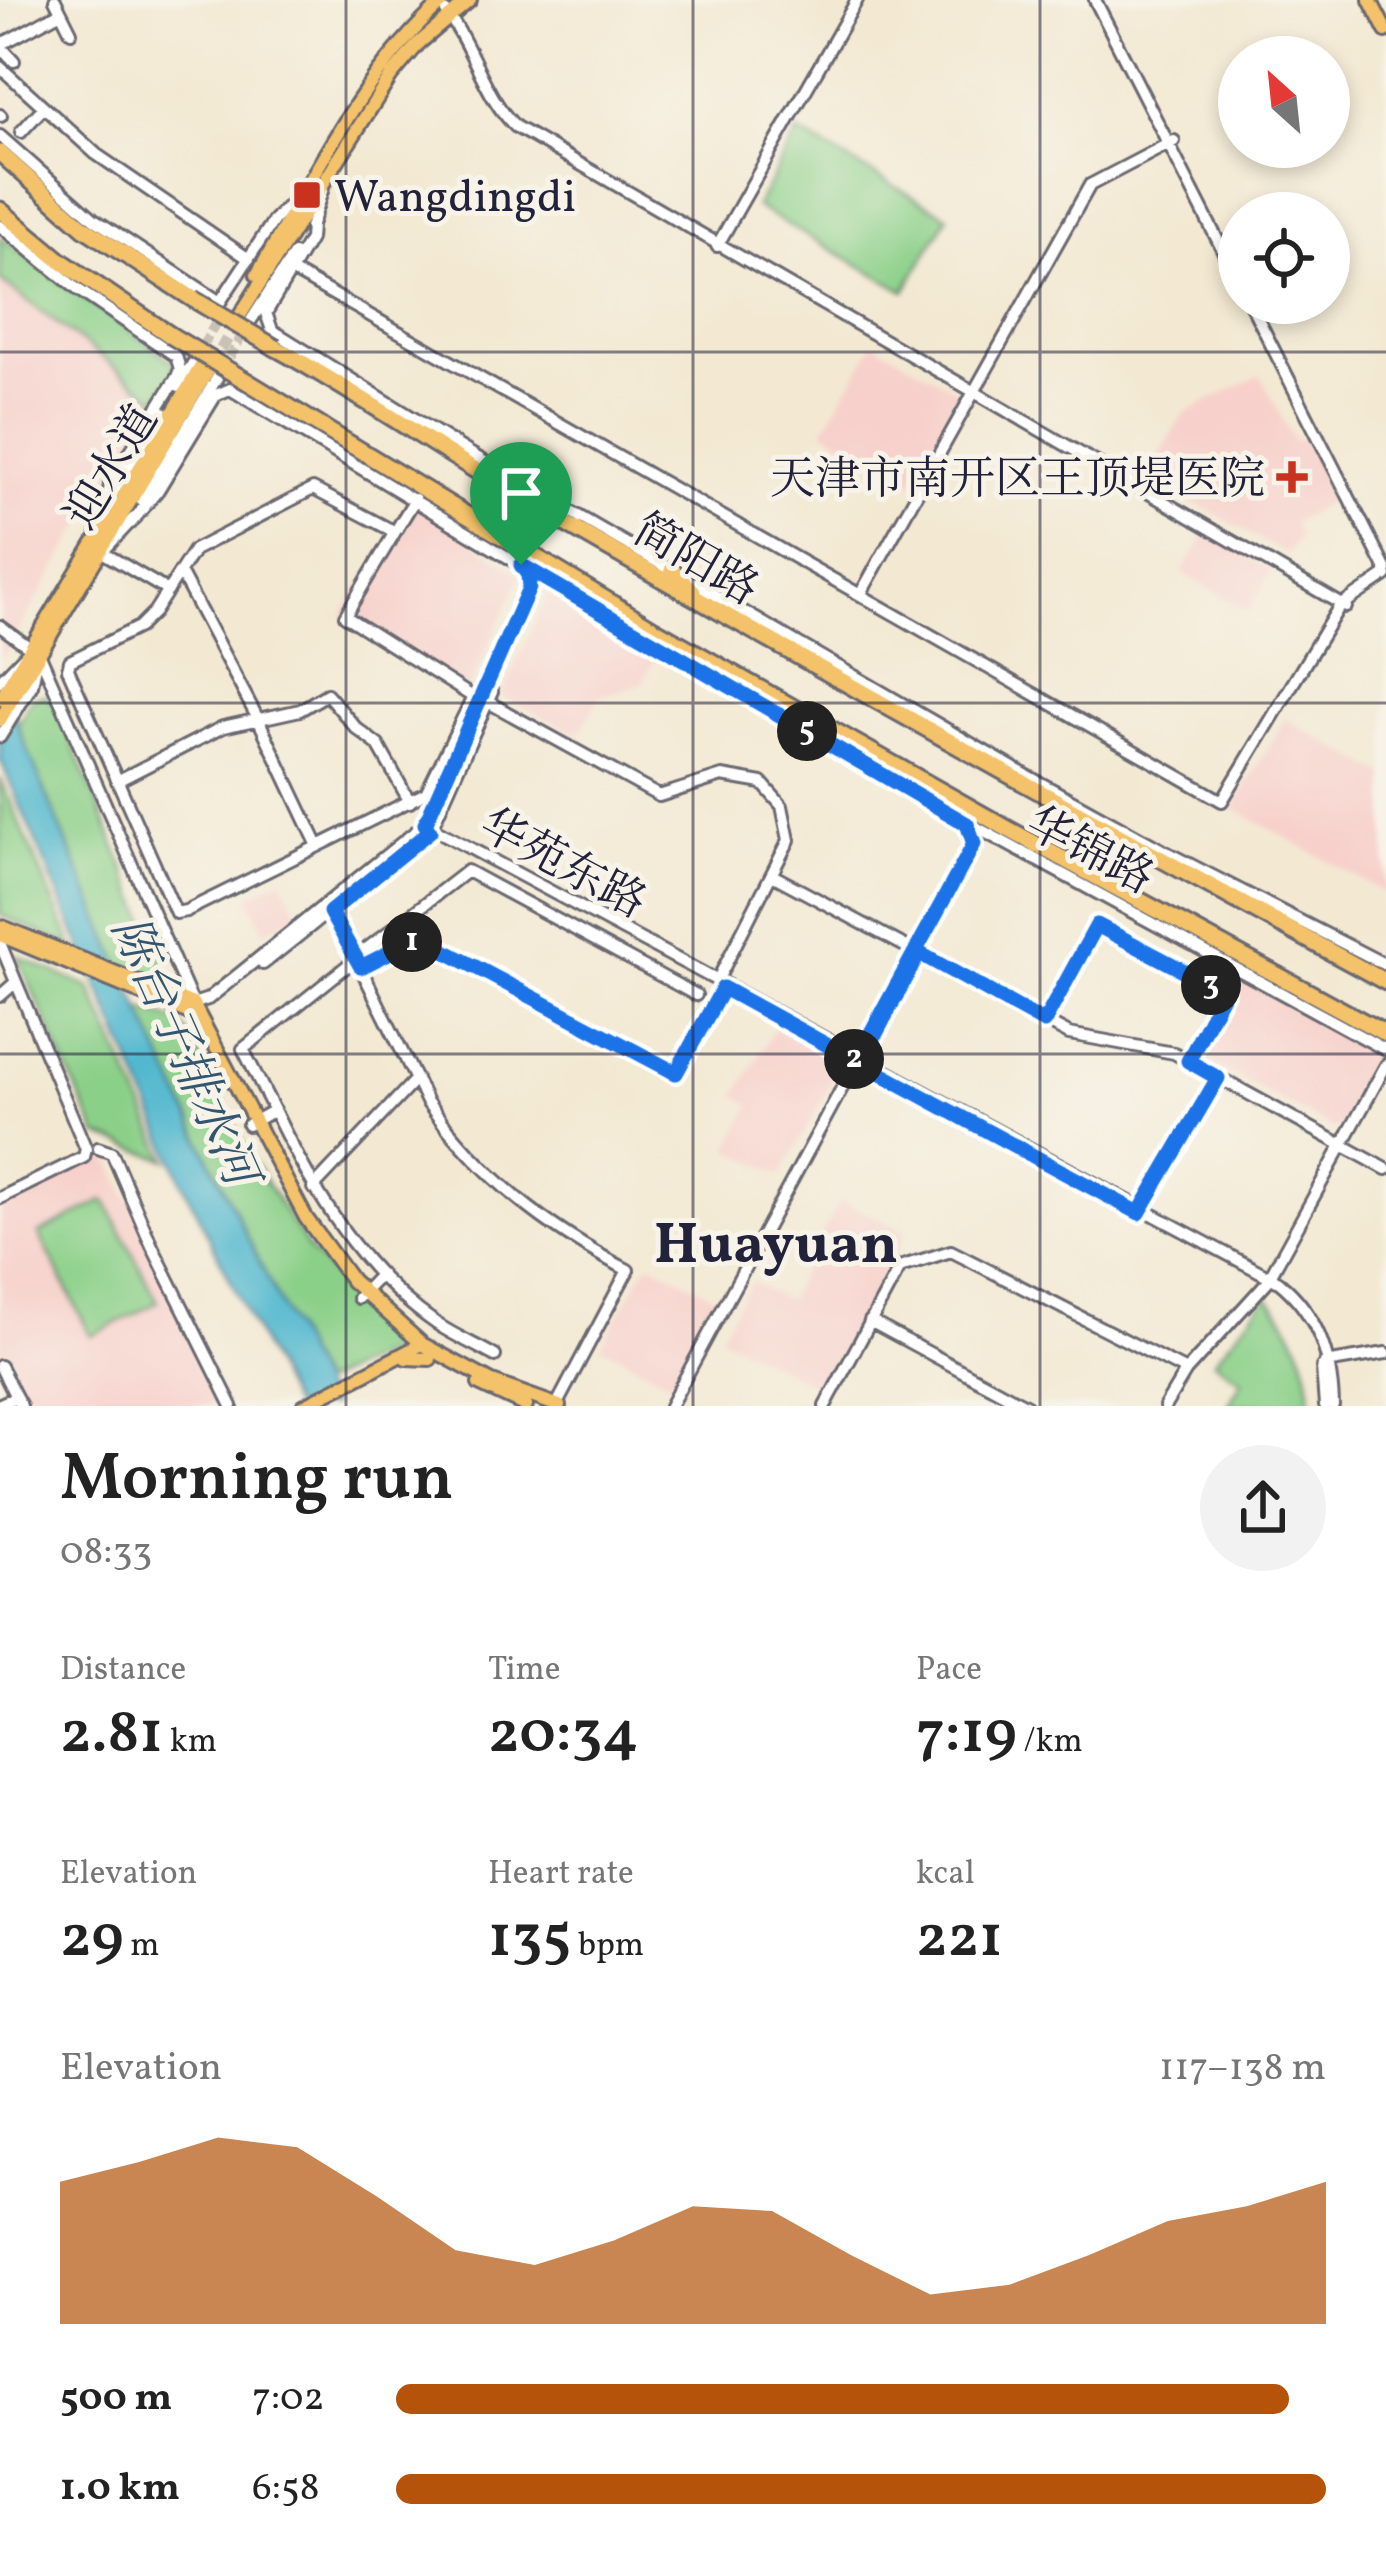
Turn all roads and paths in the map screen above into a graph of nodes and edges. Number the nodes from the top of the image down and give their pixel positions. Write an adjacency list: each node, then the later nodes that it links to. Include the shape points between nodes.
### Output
1 (470, 0): 6 (main road)
2 (856, 0): 24 (street)
3 (1099, 0): 15 (street)
4 (1370, 0): 8 (main road)
5 (58, 6): 7 (street); 9 (street)
6 (451, 10): 17 (main road, via 382,68); 24 (street, via 518,124)
7 (71, 32)
8 (1386, 32)
9 (0, 46): 10 (street)
10 (14, 61)
11 (0, 67): 12 (street)
12 (44, 107): 13 (street); 25 (street, via 95,154)
13 (21, 132)
14 (0, 136): 27 (street, via 94,219)
15 (1171, 142): 22 (street); 23 (street); 30 (street, via 1090,185)
16 (0, 153): 46 (highway, 简阳路, bridge, via 84,228 193,299)
17 (318, 178): 18 (street); 21 (street); 27 (main road)
18 (287, 207): 25 (street); 27 (street)
19 (0, 210): 49 (highway, 简阳路, bridge, via 170,335)
20 (0, 226): 32 (street, via 180,363 110,484)
21 (311, 226): 26 (street); 27 (street)
22 (1218, 229)
23 (1218, 238)
24 (718, 244): 30 (street)
25 (250, 259): 27 (street)
26 (292, 271): 38 (street, via 266,313 272,330); 44 (street)
27 (233, 313)
28 (1263, 324): 37 (street)
29 (205, 370): 32 (street); 33 (street); 35 (main road, 迎水道)
30 (975, 391): 43 (street); 44 (street); 45 (street)
31 (415, 499): 33 (street, 华锦路, via 226,389); 34 (street); 36 (street, 华锦路)
32 (106, 506): 35 (street)
33 (131, 523): 35 (street)
34 (395, 532): 39 (street, via 314,489 194,550); 62 (street, via 345,616 473,697 426,793)
35 (98, 552): 42 (street); 50 (main road, 迎水道)
36 (521, 565): 40 (street, 华锦路); 64 (street, via 529,588)
37 (1385, 568): 41 (street); 45 (street)
38 (672, 570): 46 (highway); 61 (street)
39 (180, 572): 42 (street); 54 (street)
40 (551, 583): 47 (street, 华锦路); 53 (street, via 536,590)
41 (1360, 590): 43 (street); 45 (street)
42 (168, 591): 59 (street, via 140,627 70,661)
43 (1330, 592): 45 (street)
44 (860, 595): 45 (street, via 1222,801)
45 (1345, 604)
46 (708, 606): 58 (highway, 简阳路)
47 (590, 607): 49 (street); 60 (street, 华锦路)
48 (0, 628): 50 (street)
49 (654, 629): 57 (highway, 简阳路)
50 (35, 653): 51 (main road, 迎水道); 51 (street); 79 (street)
51 (9, 688): 52 (main road, 迎水道); 55 (main road, 迎水道); 56 (street)
52 (0, 699)
53 (488, 702): 64 (street); 67 (street, via 659,796 722,776 762,783 782,806 789,840)
54 (257, 718): 59 (street, via 199,737); 62 (street, via 300,710 327,694 378,745); 66 (street)
55 (0, 720)
56 (0, 737)
57 (868, 751): 60 (highway); 81 (highway, 简阳路)
58 (996, 770): 61 (street); 74 (highway, 简阳路)
59 (117, 781): 66 (street, via 176,913)
60 (907, 789): 63 (street, 华锦路)
61 (1072, 801): 72 (street)
62 (410, 802): 66 (street)
63 (967, 824): 65 (street, 华锦路); 70 (street, via 974,844)
64 (429, 831): 68 (street); 75 (street, 华苑东路)
65 (993, 838): 70 (street, via 977,847); 82 (street, 华锦路)
66 (318, 846)
67 (772, 875): 70 (street); 75 (street)
68 (327, 909): 71 (street); 78 (street); 79 (street)
69 (0, 935): 73 (street); 79 (main road)
70 (917, 952): 80 (street); 84 (street)
71 (358, 961): 75 (street, via 428,942 676,1073); 76 (street, via 467,871); 87 (street); 88 (street, via 243,1049)
72 (1386, 965)
73 (16, 982): 77 (street); 94 (street, via 86,1149)
74 (1386, 982)
75 (720, 984): 84 (street, 华苑东路); 84 (street, 华苑东路, via 838,1051 848,1065)
76 (696, 994)
77 (0, 996)
78 (210, 1006): 79 (main road)
79 (193, 1011): 89 (main road)
80 (1044, 1022): 83 (street); 83 (street, via 1097,925 1224,992)
81 (1386, 1034)
82 (1386, 1050)
83 (1188, 1061): 86 (street)
84 (861, 1065): 95 (street, 华苑东路); 114 (street)
85 (1386, 1065): 90 (street)
86 (1218, 1078): 90 (street); 95 (street)
87 (416, 1079): 93 (street); 113 (street, via 442,1124 497,1184 628,1270)
88 (274, 1110): 89 (street); 93 (street)
89 (252, 1123): 98 (main road)
90 (1340, 1144): 92 (street); 97 (street)
91 (98, 1148): 109 (street, via 112,1153)
92 (1386, 1168)
93 (314, 1188): 96 (street)
94 (0, 1198)
95 (1140, 1211): 97 (street, 华苑东路)
96 (381, 1274): 98 (street); 102 (street, via 435,1322)
97 (1268, 1279): 103 (street, 华苑东路, via 1302,1316); 105 (street)
98 (361, 1295): 100 (main road); 100 (main road, via 404,1329)
99 (870, 1322): 105 (street, via 900,1267 952,1251); 115 (street); 116 (street)
100 (418, 1352): 106 (main road); 112 (main road); 113 (main road)
101 (1386, 1353): 103 (street)
102 (495, 1356)
103 (1325, 1363): 118 (street, 华苑东路)
104 (0, 1366): 107 (street)
105 (1186, 1371): 117 (street)
106 (333, 1396): 110 (main road); 111 (main road)
107 (18, 1401): 108 (street)
108 (0, 1404)
109 (232, 1406)
110 (303, 1406)
111 (314, 1406)
112 (526, 1406)
113 (557, 1406)
114 (673, 1406)
115 (825, 1406)
116 (1027, 1406)
117 (1165, 1406)
118 (1329, 1406)

